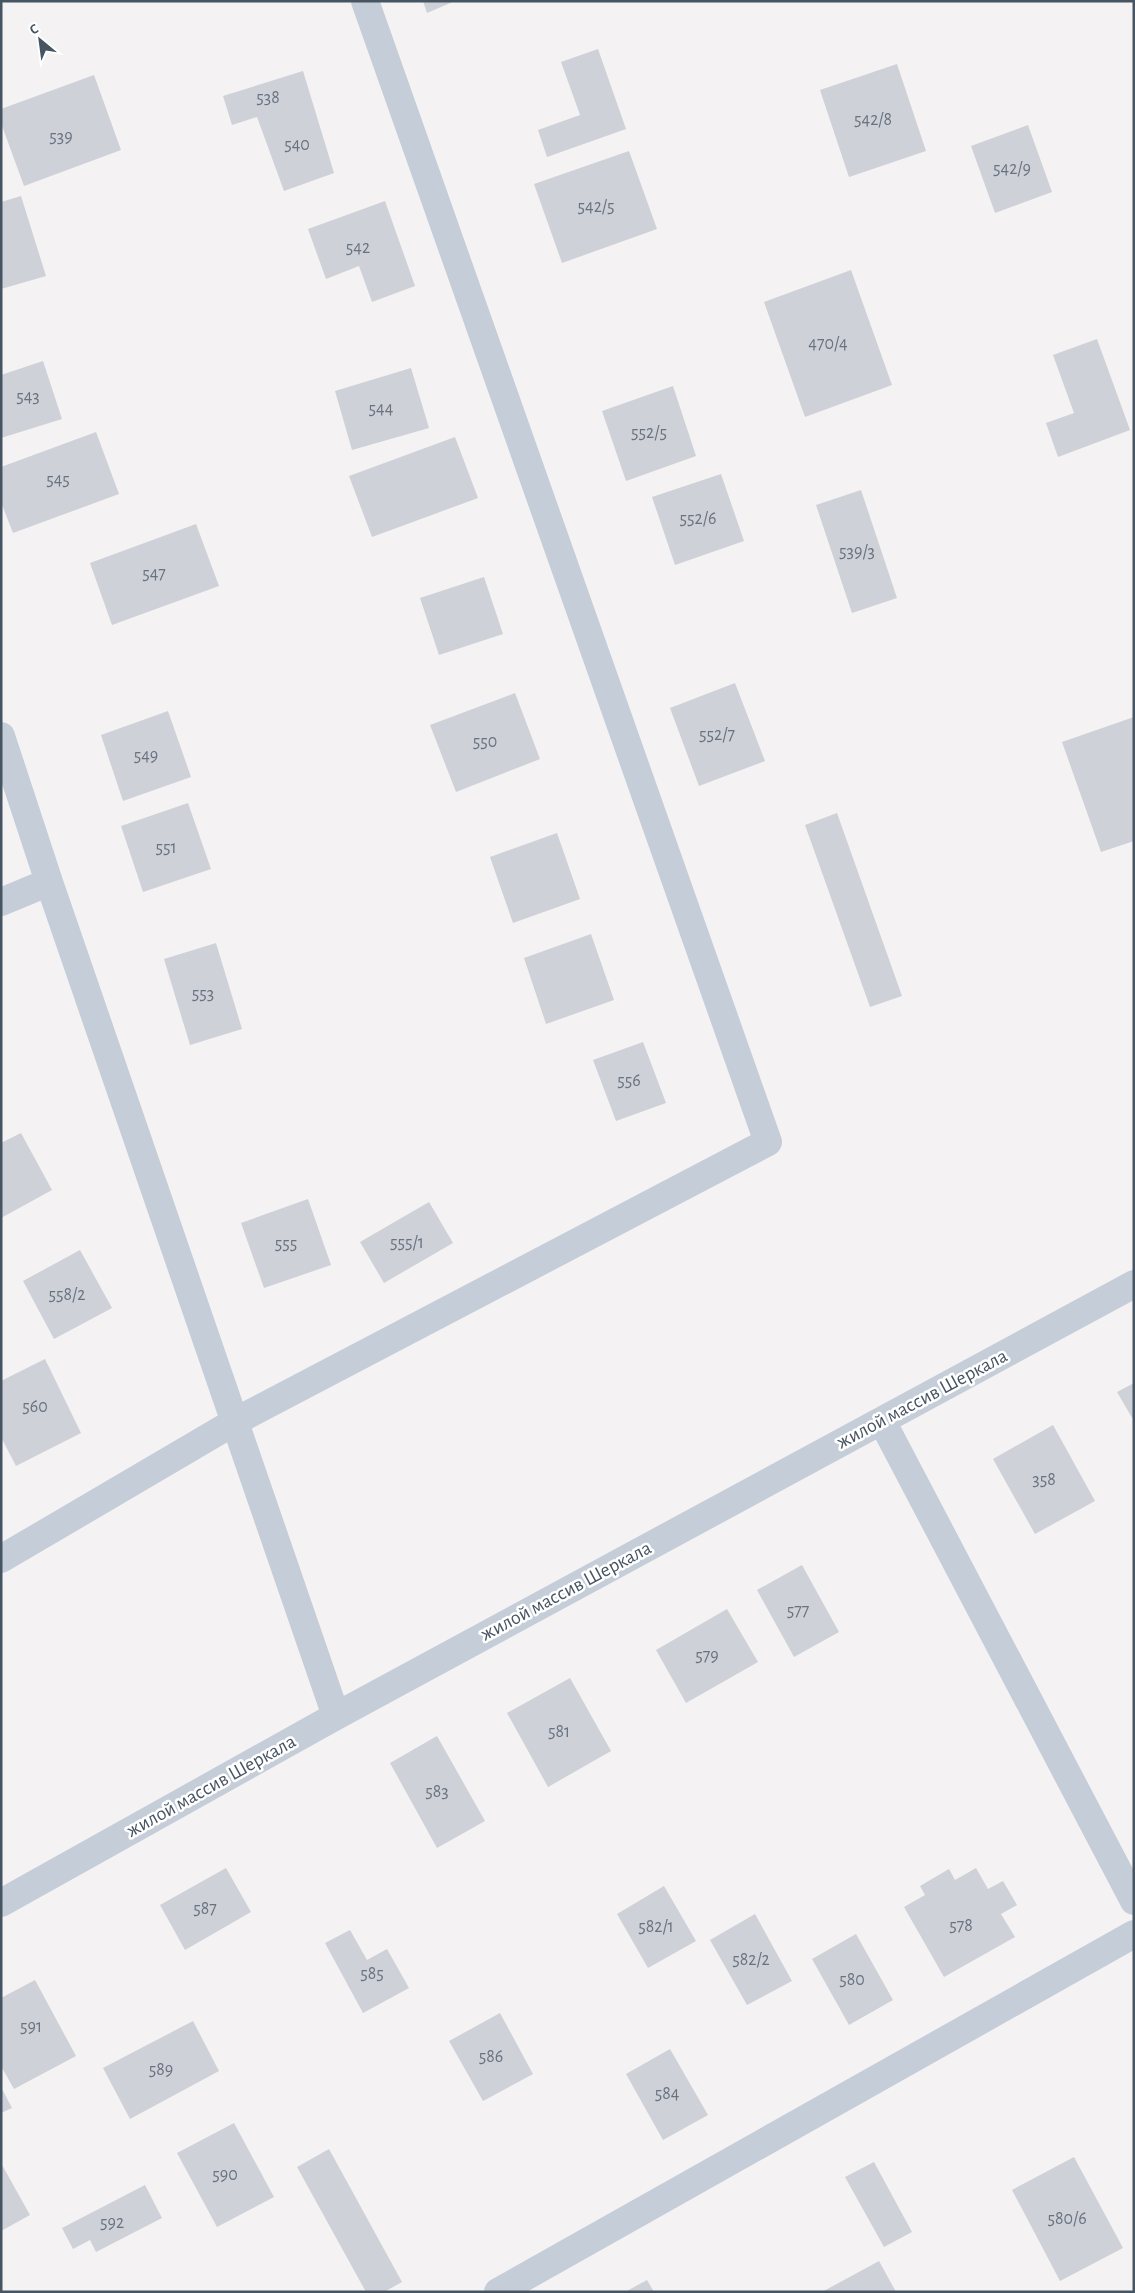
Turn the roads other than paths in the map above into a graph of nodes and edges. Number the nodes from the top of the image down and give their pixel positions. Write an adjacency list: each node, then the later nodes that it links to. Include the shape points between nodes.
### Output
1 (365, 1): 7 (street, via 768,1142)
2 (1, 736): 3 (street)
3 (49, 882): 4 (street); 7 (street)
4 (1, 902)
5 (1134, 1284): 6 (street, жилой массив Шеркала)
6 (882, 1420): 9 (street, жилой массив Шеркала); 10 (street)
7 (236, 1421): 8 (street); 9 (street)
8 (1, 1560)
9 (336, 1716): 11 (street, жилой массив Шеркала)
10 (1134, 1901)
11 (1, 1903)
12 (1134, 1934): 13 (street)
13 (498, 2292)

